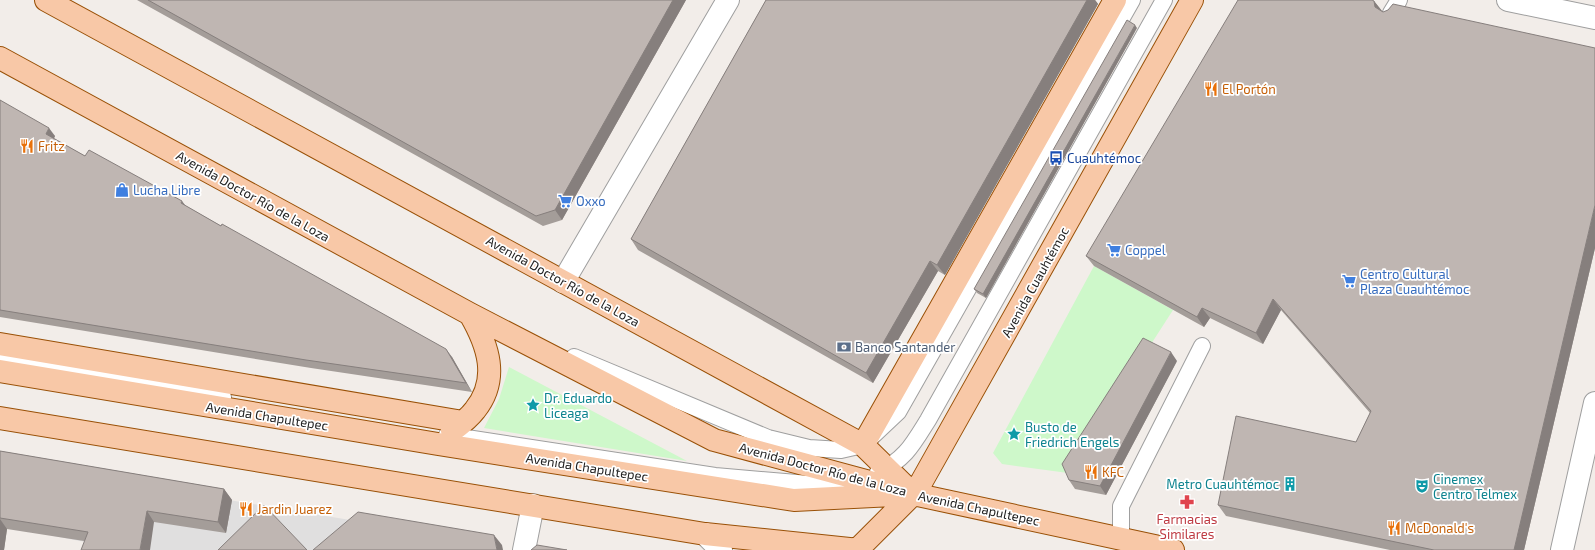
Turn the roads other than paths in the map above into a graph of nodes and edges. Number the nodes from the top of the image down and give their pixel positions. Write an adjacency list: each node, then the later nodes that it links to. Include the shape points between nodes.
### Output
1 (46, 0): 10 (main road, Avenida Doctor Río de la Loza)
2 (728, 0): 10 (street)
3 (1115, 0): 19 (main road)
4 (1132, 0): 19 (lane, via 898,412)
5 (1164, 0): 20 (lane, via 928,420 908,452)
6 (1192, 0): 23 (main road, Avenida Cuauhtémoc, via 1021,307)
7 (1508, 0): 8 (street)
8 (1595, 18)
9 (0, 58): 11 (main road, Avenida Doctor Río de la Loza)
10 (563, 282): 19 (main road, Avenida Doctor Río de la Loza)
11 (470, 314): 18 (main road, via 483,336 488,357 489,380 475,411); 19 (lane, via 768,438 809,448 841,450); 22 (main road, Avenida Doctor Río de la Loza, via 714,440)
12 (0, 344): 18 (main road, Avenida Chapultepec)
13 (1202, 346): 26 (lane, via 1122,506)
14 (0, 360): 18 (lane)
15 (0, 371): 18 (main road, Avenida Chapultepec)
16 (1595, 403): 21 (street)
17 (0, 418): 24 (main road)
18 (450, 434): 22 (lane, via 716,476 820,485); 23 (main road, Avenida Chapultepec, via 794,500)
19 (863, 445): 20 (main road, Avenida Doctor Río de la Loza)
20 (886, 468): 22 (lane); 23 (main road, Avenida Doctor Río de la Loza)
21 (1587, 477): 31 (street)
22 (860, 479): 23 (main road, Avenida Doctor Río de la Loza)
23 (913, 494): 26 (main road, Avenida Chapultepec); 29 (main road, Avenida Cuauhtémoc)
24 (533, 505): 25 (main road); 27 (street)
25 (704, 534): 28 (street); 29 (main road)
26 (1121, 539): 30 (main road, Avenida Chapultepec)
27 (524, 550)
28 (721, 550)
29 (858, 550)
30 (1173, 550)
31 (1562, 550)

